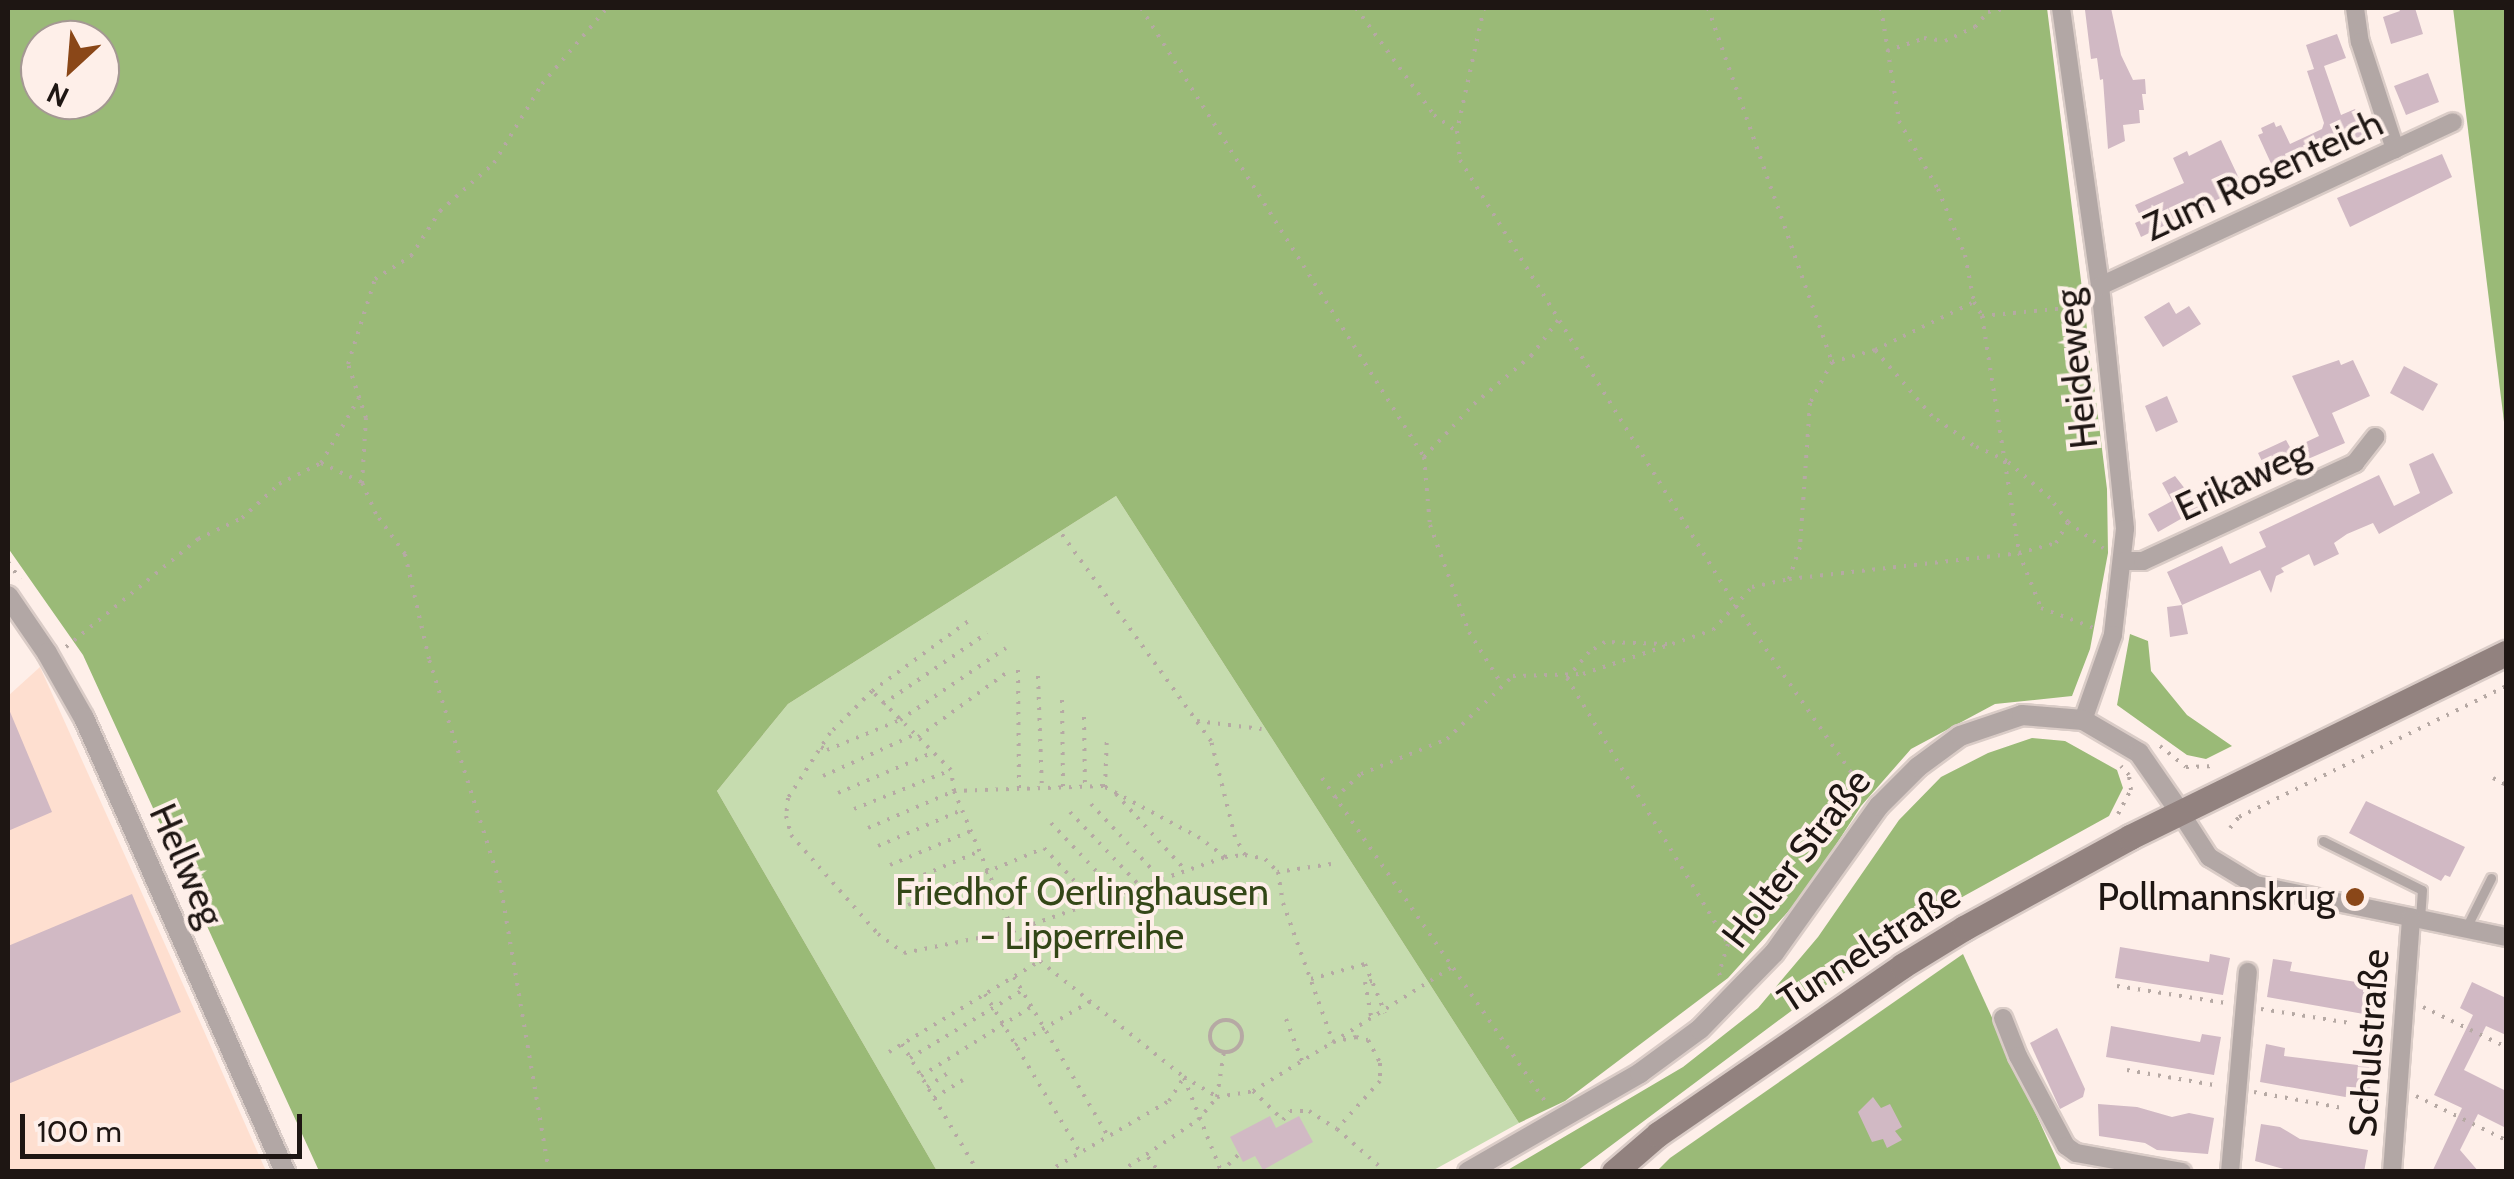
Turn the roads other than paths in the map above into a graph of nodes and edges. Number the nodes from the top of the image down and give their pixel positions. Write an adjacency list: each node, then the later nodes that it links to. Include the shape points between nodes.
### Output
1 (2061, 8): 5 (street, Heideweg)
2 (2354, 8): 4 (street)
3 (2453, 122): 4 (street, Zum Rosenteich)
4 (2396, 149): 5 (street, Zum Rosenteich)
5 (2101, 295): 7 (street, Heideweg)
6 (2375, 437): 7 (street, Erikaweg, via 2356,463 2143,561)
7 (2124, 562): 10 (street, Heideweg, via 2113,634)
8 (8, 596): 19 (street, Hellweg, via 84,718)
9 (2506, 653): 11 (main road)
10 (2083, 720): 11 (street, Holter Straße, via 2140,753); 20 (street, Holter Straße, via 2022,715 1982,726 1937,751 1879,806 1774,953 1732,1000 1666,1056)
11 (2180, 812): 14 (street, via 2210,857 2256,885); 21 (main road, Tunnelstraße, via 1902,966 1658,1134)
12 (2323, 840): 14 (lane, via 2422,890)
13 (2491, 878): 15 (lane)
14 (2415, 919): 15 (street); 24 (street, Schulstraße)
15 (2466, 928): 16 (street)
16 (2506, 937)
17 (2248, 972): 23 (street)
18 (2003, 1018): 22 (street, via 2066,1146)
19 (284, 1172)
20 (1468, 1172)
21 (1614, 1172)
22 (2182, 1172)
23 (2230, 1172)
24 (2392, 1172)

